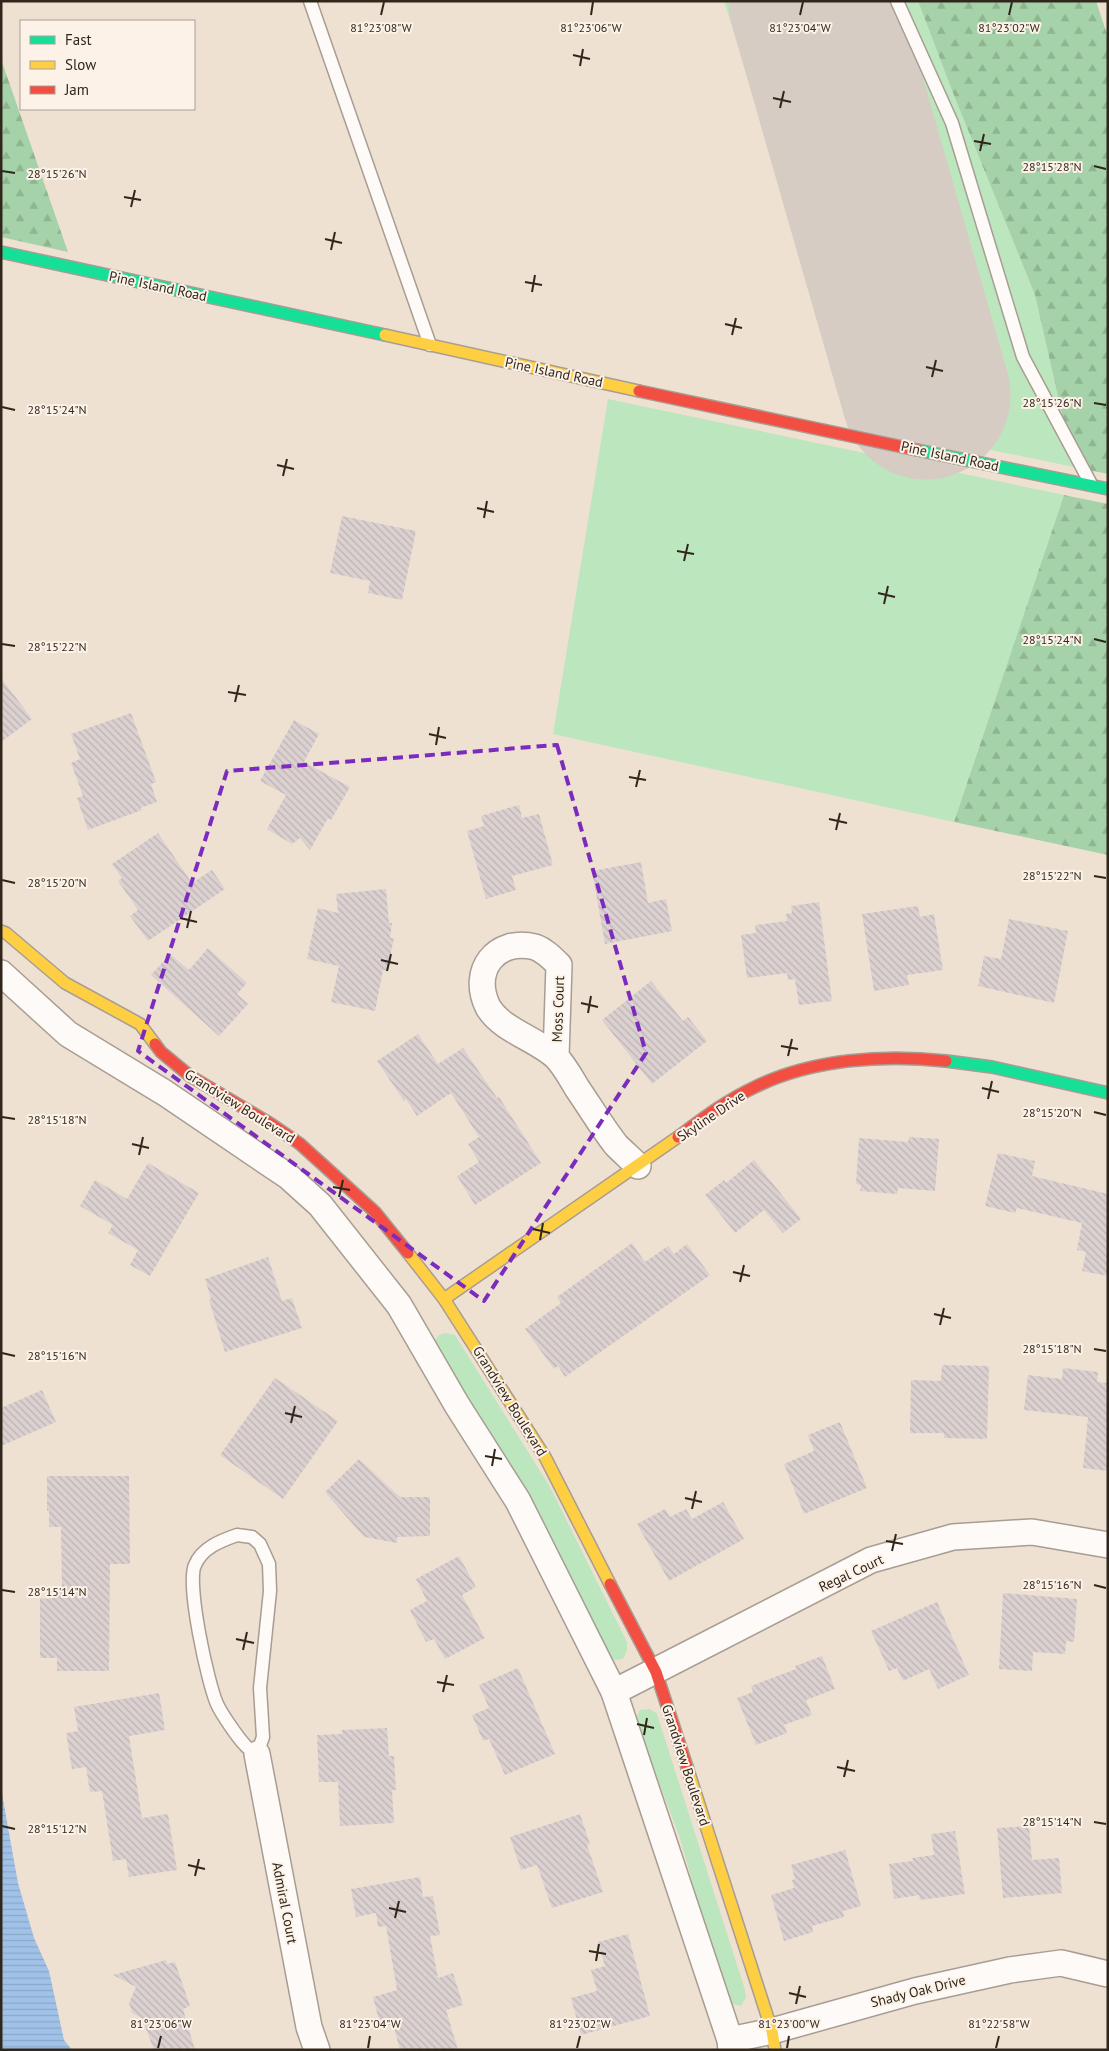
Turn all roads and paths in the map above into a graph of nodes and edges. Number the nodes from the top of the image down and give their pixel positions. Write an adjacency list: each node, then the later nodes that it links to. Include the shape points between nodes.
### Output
1 (310, 1): 4 (lane)
2 (897, 1): 5 (lane, via 952,124 1022,357)
3 (1, 252): 4 (street, Pine Island Road)
4 (430, 345): 5 (street, Pine Island Road)
5 (1092, 486): 6 (street, Pine Island Road)
6 (1108, 489)
7 (1, 931): 12 (street, Grandview Boulevard, via 65,983 140,1024 161,1052 190,1076 300,1144 375,1212)
8 (1, 973): 15 (street, Grandview Boulevard, via 68,1034 257,1154 289,1176 320,1205 407,1317 457,1405 518,1501)
9 (556, 1057): 11 (street, Moss Court, via 616,1145)
10 (1108, 1093): 11 (street, Skyline Drive, via 958,1062 874,1059 816,1067 774,1078 737,1096)
11 (638, 1166): 12 (street, Skyline Drive)
12 (444, 1299): 14 (street, Grandview Boulevard, via 545,1457)
13 (1108, 1545): 14 (street, Regal Court, via 1032,1532 953,1537 871,1560)
14 (656, 1672): 15 (street, Regal Court); 18 (street, Grandview Boulevard)
15 (614, 1692): 19 (street, Grandview Boulevard)
16 (257, 1754): 16 (lane, via 263,1737 260,1688 270,1591 269,1564 260,1544 252,1537 236,1535 201,1554 194,1568 192,1586 210,1685 217,1705 245,1745); 20 (street, Admiral Court, via 309,2027)
17 (1108, 1974): 18 (street, Shady Oak Drive, via 1061,1963 1010,1970 915,1991)
18 (773, 2040): 19 (street, Shady Oak Drive)
19 (730, 2045)
20 (317, 2050)

